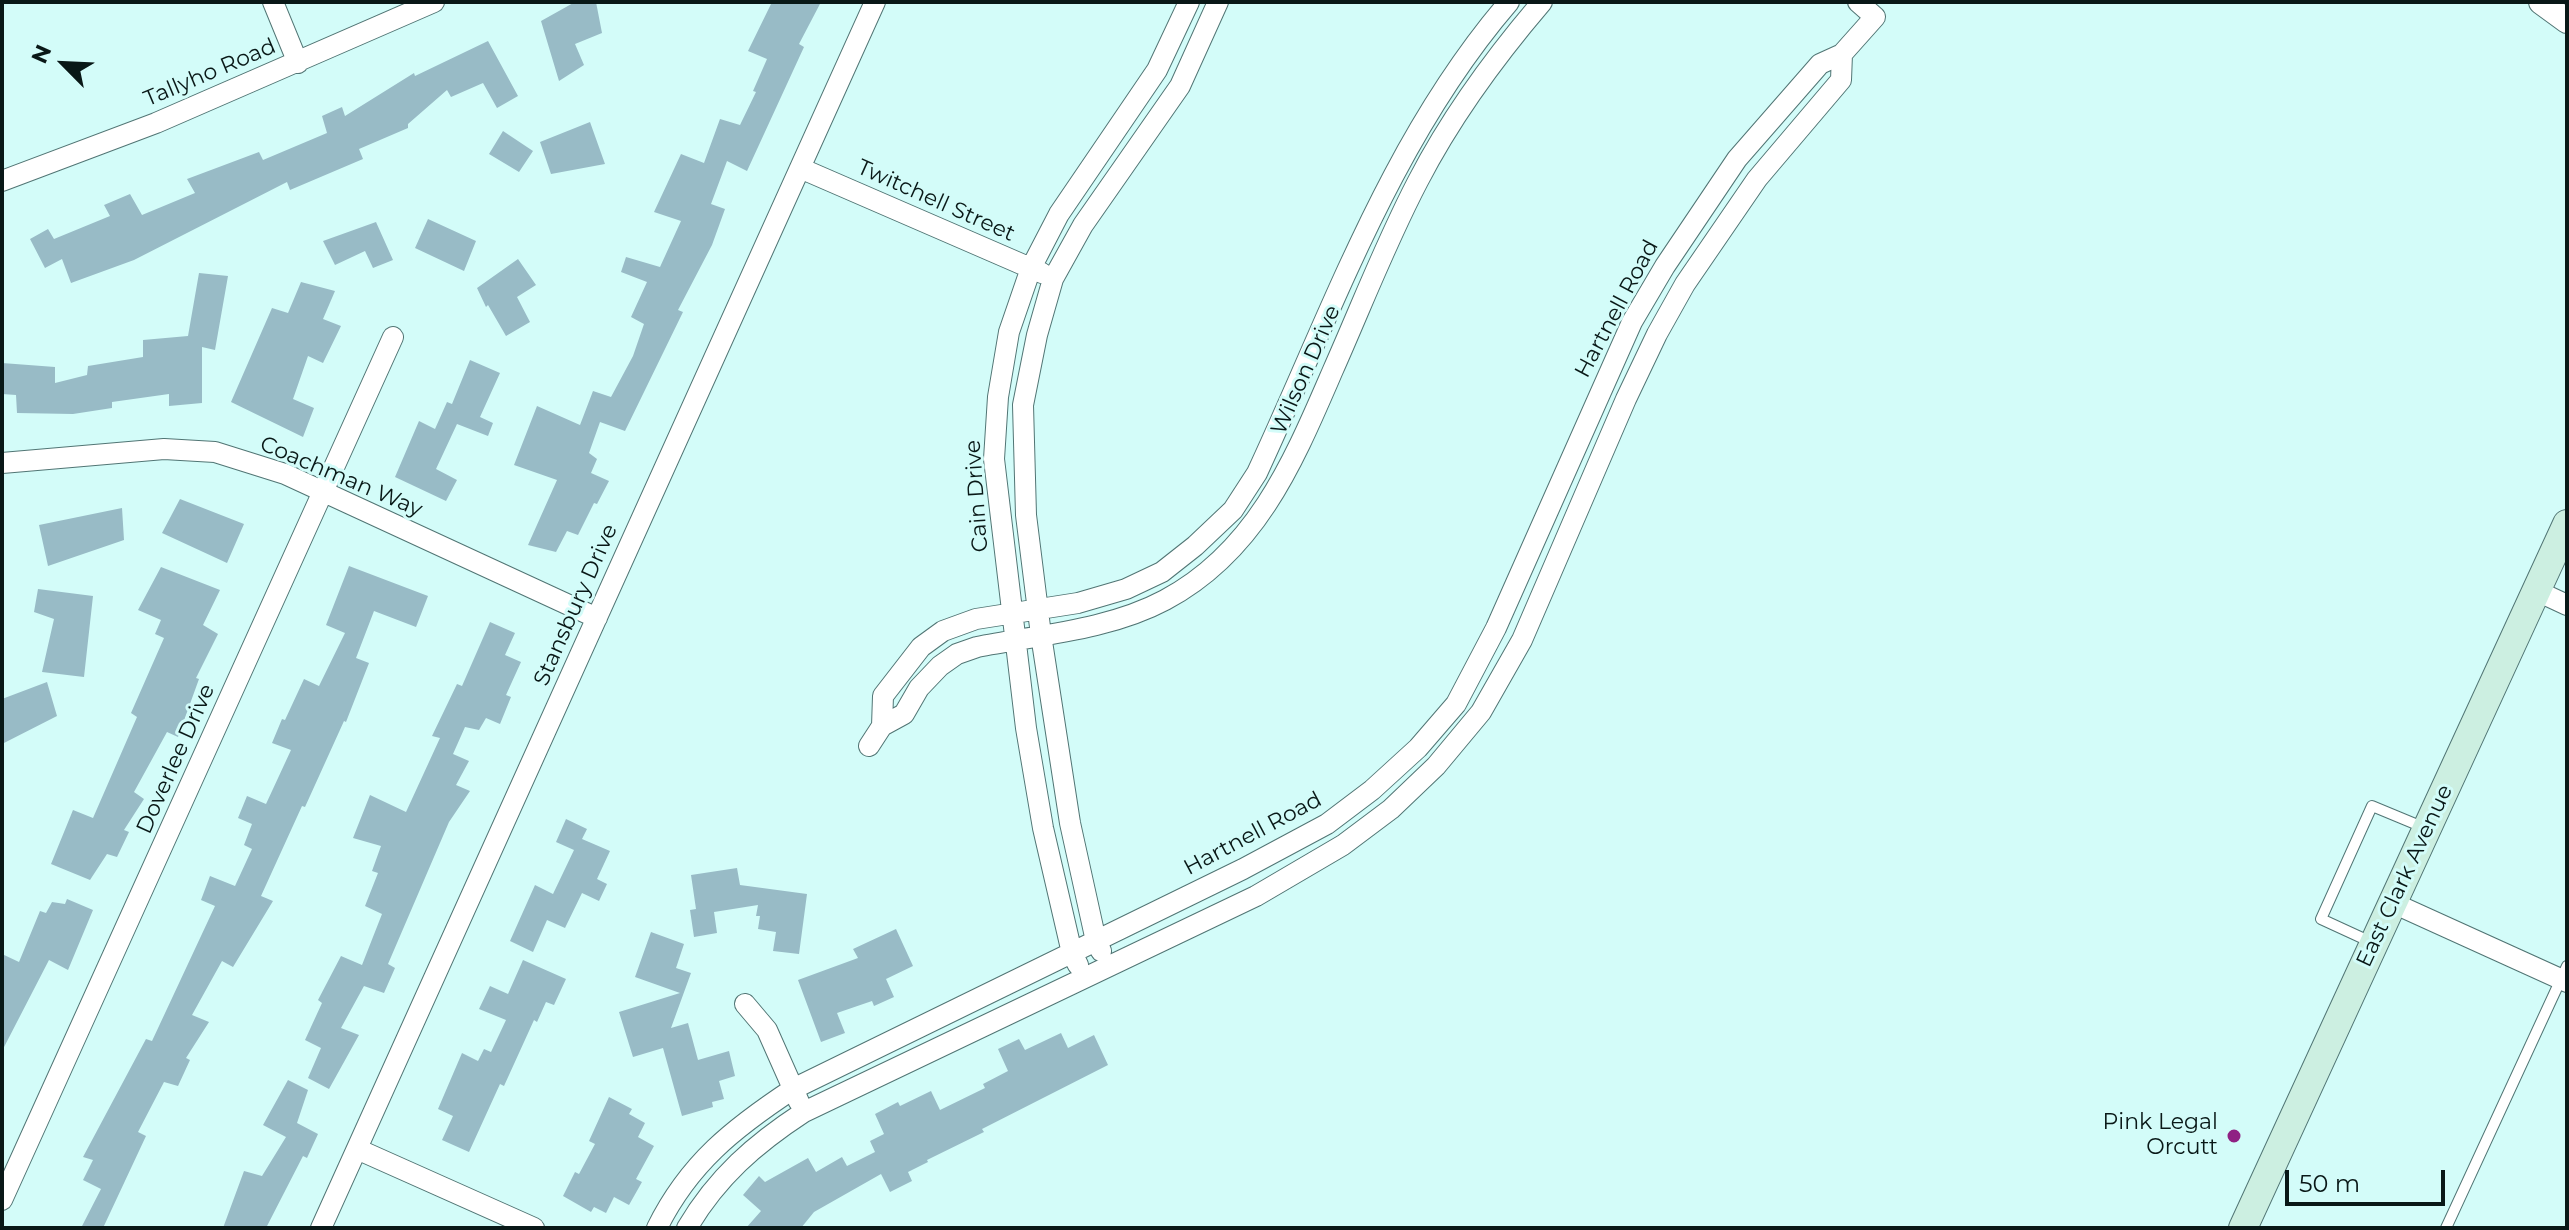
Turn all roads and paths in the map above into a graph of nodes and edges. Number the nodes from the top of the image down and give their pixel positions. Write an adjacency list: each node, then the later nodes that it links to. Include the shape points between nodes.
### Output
1 (273, 2): 12 (street)
2 (434, 2): 12 (street, Tallyho Road)
3 (875, 2): 13 (street, Stansbury Drive)
4 (1189, 2): 15 (street, Cain Drive, via 1157,70 1059,214)
5 (1218, 2): 16 (street, via 1180,86 1083,225)
6 (1509, 2): 17 (street, Wilson Drive, via 1452,75 1395,169)
7 (1542, 2): 18 (street, Wilson Drive, via 1472,92 1418,180)
8 (1858, 2): 11 (street, Hartnell Road, via 1875,17)
9 (2541, 2): 10 (street)
10 (2567, 21)
11 (1842, 54): 20 (street, Hartnell Road, via 1820,64 1737,159 1658,277); 21 (street, Hartnell Road, via 1841,80 1721,228 1657,334)
12 (298, 63): 14 (street, Tallyho Road)
13 (800, 168): 15 (street, Twitchell Street); 29 (street, Stansbury Drive)
14 (2, 181)
15 (1031, 268): 16 (street, Twitchell Street); 28 (street, Cain Drive, via 1009,332 994,459)
16 (1053, 279): 27 (street, via 1023,405 1026,515)
17 (1340, 288): 18 (street); 27 (street, Wilson Drive, via 1257,473 1233,510 1162,572 1078,603)
18 (1365, 297): 31 (street, Wilson Drive, via 1277,491 1242,539 1206,573 1165,600 1120,618)
19 (393, 337): 23 (street, Doverlee Drive)
20 (1602, 388): 21 (street); 30 (street, Hartnell Road)
21 (1626, 399): 33 (street, Hartnell Road)
22 (2, 463): 23 (street, Coachman Way, via 164,449 215,452)
23 (323, 491): 29 (street, Coachman Way); 48 (street, Doverlee Drive)
24 (2567, 524): 25 (main road, East Clark Avenue)
25 (2537, 591): 26 (street); 36 (main road, East Clark Avenue)
26 (2567, 605)
27 (1038, 608): 28 (street, Wilson Drive); 31 (street)
28 (1012, 614): 32 (street, Cain Drive); 34 (street, Wilson Drive, via 976,619 943,631 921,647 883,696)
29 (597, 618): 47 (street, Stansbury Drive)
30 (1496, 628): 33 (street); 38 (street, Hartnell Road, via 1456,704 1372,790 1327,824)
31 (1041, 635): 32 (street, Wilson Drive); 38 (street, via 1070,823)
32 (1015, 640): 34 (street, Wilson Drive, via 957,654 919,688 904,714); 40 (street, Cain Drive, via 1043,828)
33 (1522, 640): 41 (street, Hartnell Road, via 1481,712 1391,809 1343,845 1256,896)
34 (882, 726): 35 (street)
35 (869, 746)
36 (2427, 828): 37 (main road, East Clark Avenue); 39 (lane, via 2372,806 2321,919)
37 (2393, 903): 39 (main road, East Clark Avenue); 42 (street)
38 (1096, 941): 40 (street, Hartnell Road); 41 (street)
39 (2375, 943): 49 (main road, East Clark Avenue)
40 (1072, 953): 43 (street, Cain Drive); 45 (street, Hartnell Road)
41 (1107, 966): 43 (street, Hartnell Road)
42 (2565, 976): 54 (lane)
43 (1084, 978): 46 (street, Hartnell Road)
44 (745, 1004): 45 (street, via 767,1030)
45 (793, 1089): 46 (street); 52 (street, Hartnell Road, via 719,1143 682,1186)
46 (804, 1112): 53 (street, Hartnell Road, via 737,1162)
47 (357, 1149): 50 (street, Stansbury Drive); 51 (street)
48 (2, 1200)
49 (2247, 1227)
50 (321, 1228)
51 (534, 1228)
52 (657, 1228)
53 (687, 1228)
54 (2446, 1228)

